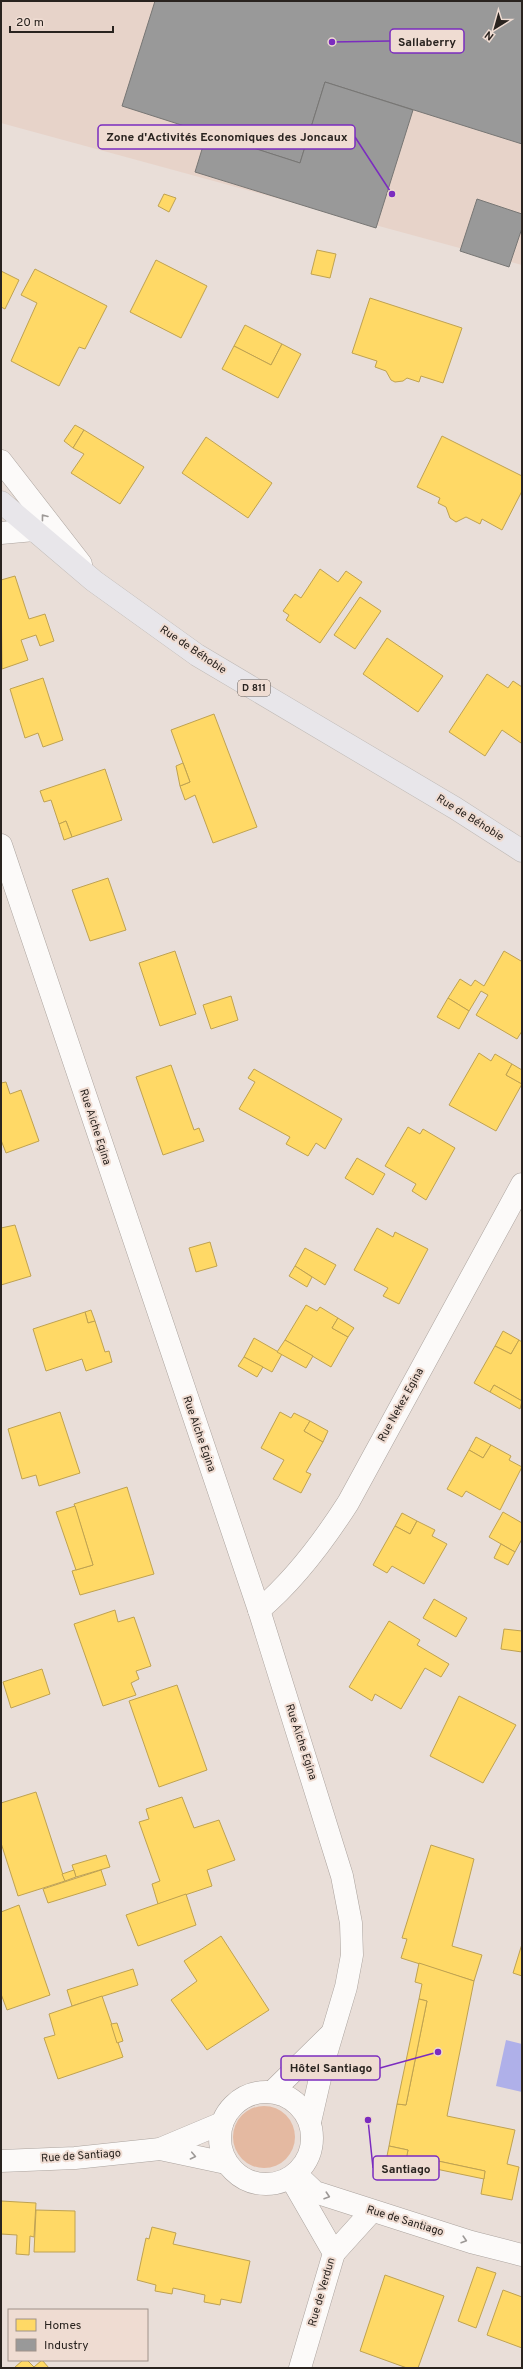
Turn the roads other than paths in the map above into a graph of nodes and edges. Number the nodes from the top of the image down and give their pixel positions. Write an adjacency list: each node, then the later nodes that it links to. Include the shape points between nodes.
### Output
1 (1, 461): 5 (street, one-way to 1)
2 (1, 502): 3 (main road, Rue de Béhobie / D 811)
3 (34, 530): 4 (street); 5 (main road, Rue de Béhobie / D 811)
4 (1, 533)
5 (94, 581): 7 (main road, Rue de Béhobie / D 811, via 197,655 448,804)
6 (1, 845): 9 (street, Rue Aiche Egina)
7 (522, 852)
8 (522, 1184): 9 (street, Rue Nekez Egina, via 348,1503 319,1547)
9 (259, 1610): 10 (street, Rue Aiche Egina, via 342,1876 350,1923 352,1955)
10 (334, 2030): 11 (street); 12 (street, Rue Aiche Egina)
11 (272, 2092): 12 (street, via 291,2099 303,2109); 13 (street, via 250,2095 233,2105)
12 (310, 2122): 17 (street, via 310,2152 304,2164)
13 (222, 2124): 14 (street, Rue de Santiago); 16 (street, via 219,2141)
14 (160, 2149): 15 (street, Rue de Santiago, via 75,2158); 16 (street, Rue de Santiago, one-way to 16)
15 (1, 2161)
16 (226, 2163): 17 (street, via 242,2178 263,2185 280,2183)
17 (293, 2176): 18 (street, Rue de Santiago, one-way to 18, via 315,2192); 19 (street, Rue de Verdun)
18 (372, 2211): 19 (street); 20 (street, Rue de Santiago, one-way to 20)
19 (334, 2253): 21 (street, Rue de Verdun)
20 (522, 2255)
21 (300, 2368)

